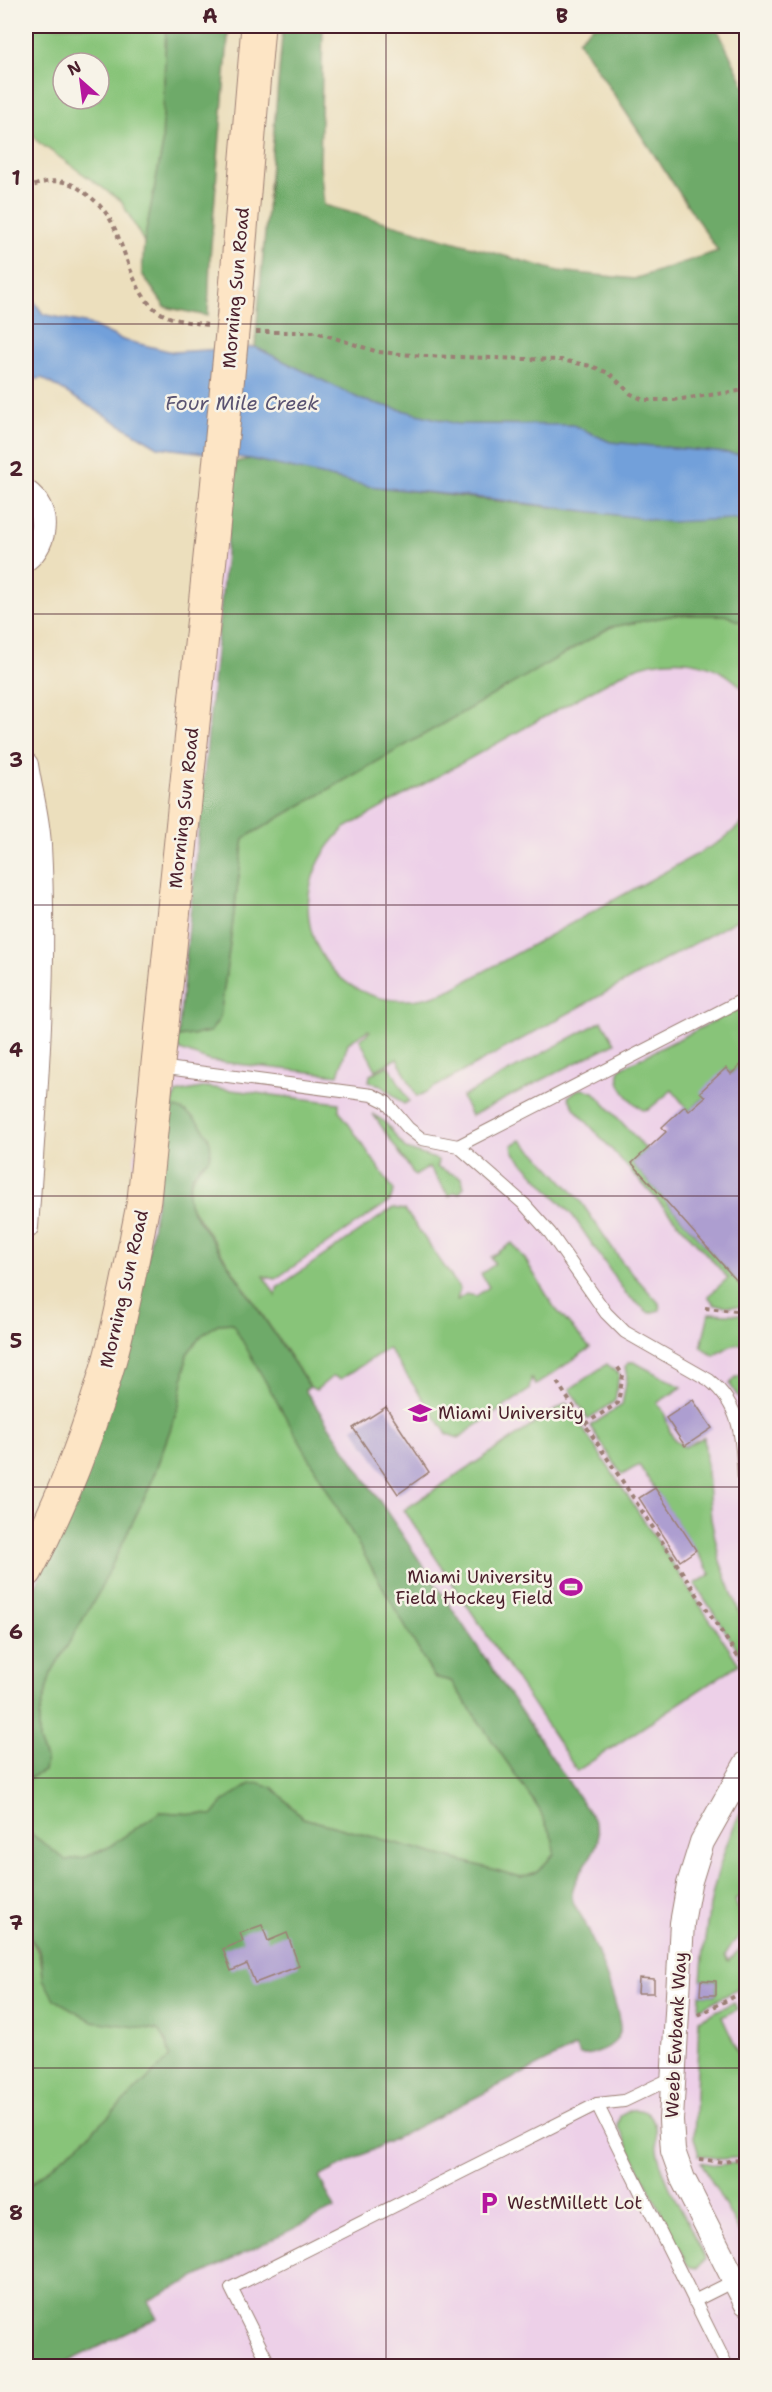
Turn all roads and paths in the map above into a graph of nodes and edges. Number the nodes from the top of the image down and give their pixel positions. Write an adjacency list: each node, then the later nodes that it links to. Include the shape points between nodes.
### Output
1 (258, 26): 3 (main road, Morning Sun Road)
2 (26, 189): 3 (path, via 49,180 75,185 94,199 108,216 143,296 158,311 175,319)
3 (233, 323): 4 (path, via 316,332 378,352 561,360 609,373 631,394 644,400); 9 (main road, Morning Sun Road, bridge)
4 (747, 390)
5 (26, 492): 6 (street, via 34,498 42,515 43,534)
6 (26, 559)
7 (26, 765): 11 (street, via 39,844 40,958)
8 (747, 998): 10 (lane)
9 (158, 1066): 10 (lane, via 372,1095 386,1102 422,1139); 18 (main road, Morning Sun Road, via 144,1200 109,1362 76,1465)
10 (458, 1146): 17 (lane, via 524,1204 550,1233 606,1313 625,1332 720,1388 738,1417)
11 (26, 1227)
12 (705, 1308): 13 (path)
13 (747, 1312)
14 (616, 1365): 16 (path, via 623,1374 618,1403)
15 (557, 1382): 16 (path)
16 (585, 1424): 19 (path)
17 (747, 1505)
18 (26, 1571)
19 (747, 1669)
20 (747, 1764): 23 (street, Weeb Ewbank Way, via 702,1842 689,1884 682,1923)
21 (743, 1992): 22 (path, via 696,2016)
22 (697, 2004)
23 (672, 2078): 24 (lane, via 624,2101); 29 (street, Weeb Ewbank Way, via 673,2151 683,2179)
24 (597, 2104): 30 (lane); 32 (lane, via 231,2288)
25 (694, 2152): 26 (path)
26 (696, 2158): 27 (path, via 723,2162); 28 (path)
27 (747, 2159)
28 (700, 2168)
29 (741, 2278): 30 (lane); 31 (street, Weeb Ewbank Way)
30 (694, 2301): 33 (lane)
31 (747, 2303)
32 (270, 2367)
33 (727, 2367)

